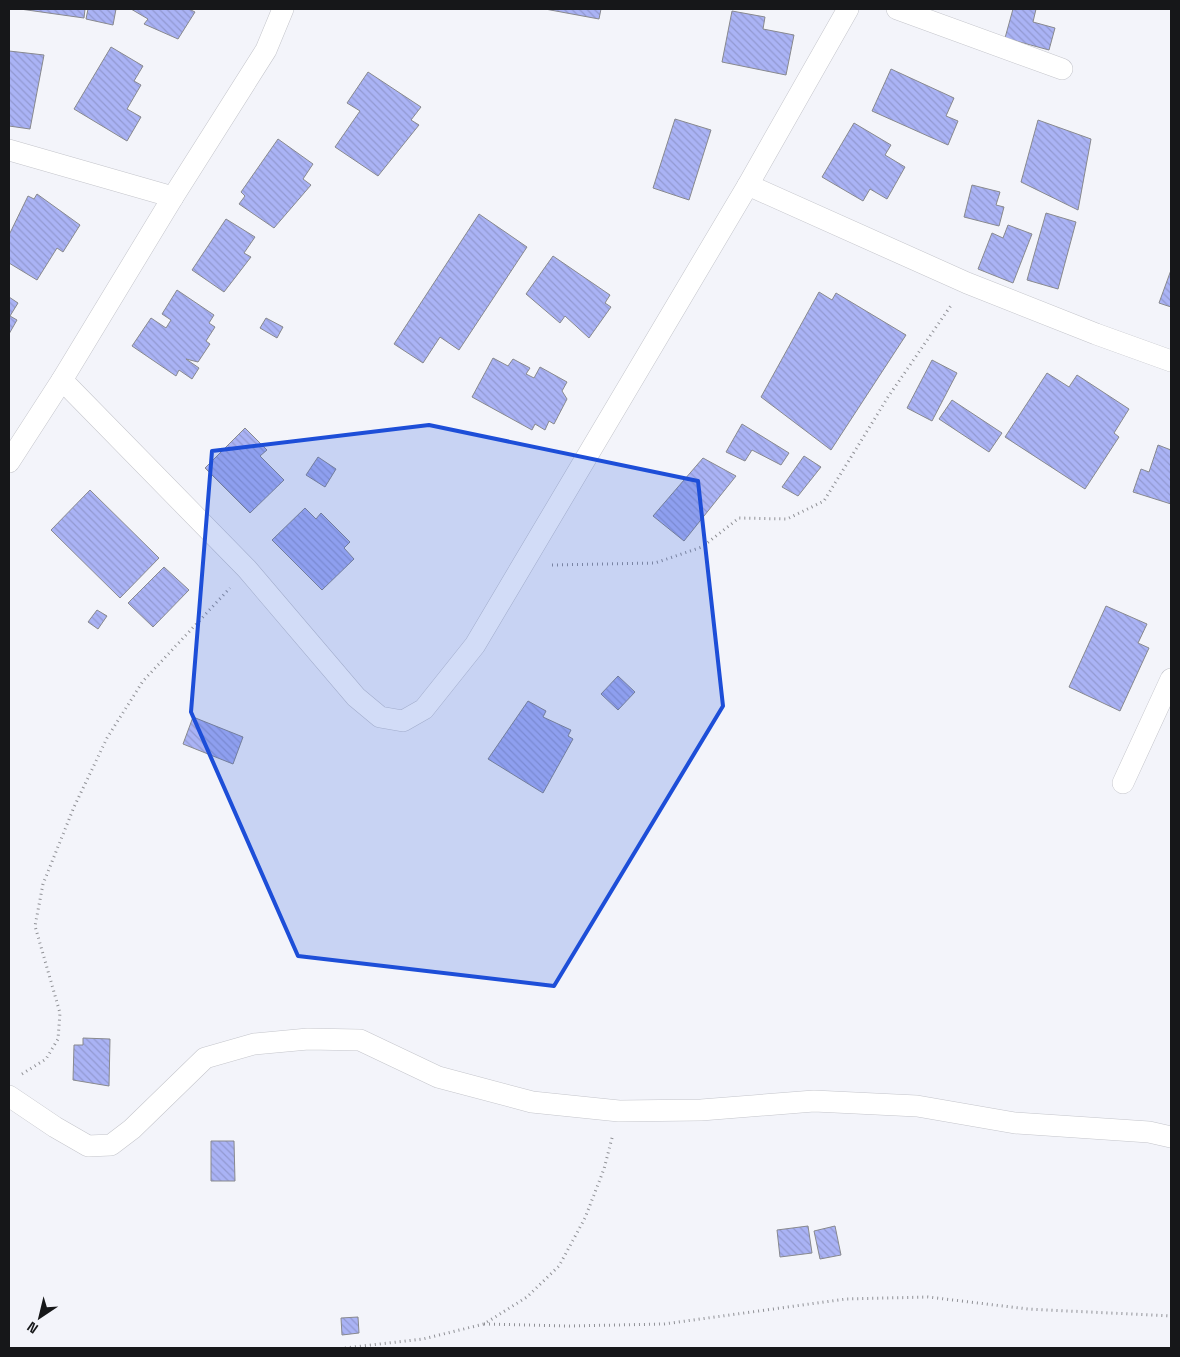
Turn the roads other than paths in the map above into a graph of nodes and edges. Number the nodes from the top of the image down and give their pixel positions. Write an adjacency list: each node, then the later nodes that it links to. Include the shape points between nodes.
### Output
1 (284, 9): 7 (street, via 266,50)
2 (848, 9): 6 (street)
3 (897, 9): 4 (street)
4 (1062, 69)
5 (9, 150): 7 (street)
6 (748, 185): 8 (street, via 967,283); 9 (street, via 476,645 424,709 403,721 380,716 356,697 247,569)
7 (173, 197): 9 (street)
8 (1171, 361)
9 (62, 380): 10 (street)
10 (9, 462)
11 (1171, 679): 12 (street)
12 (1123, 783)
13 (12, 1087): 14 (street, via 55,1127 88,1146 112,1144 132,1129 205,1058 254,1044 317,1039 360,1040 438,1077 532,1102 619,1111 701,1110 814,1101 917,1106 1015,1123 1149,1132)
14 (1171, 1137)

